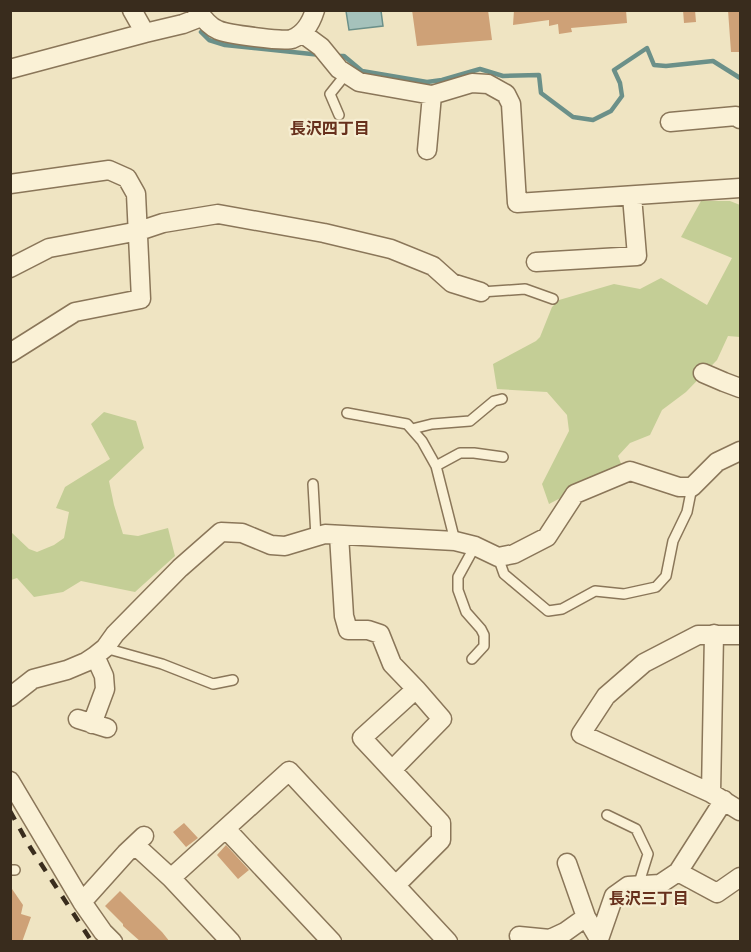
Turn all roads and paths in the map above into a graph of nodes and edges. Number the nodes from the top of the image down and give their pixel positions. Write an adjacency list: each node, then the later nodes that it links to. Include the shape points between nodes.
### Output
1 (132, 10): 4 (street)
2 (315, 10): 5 (street)
3 (199, 14): 4 (street, via 183,24); 5 (street, via 216,30 290,40)
4 (146, 33): 6 (street)
5 (302, 33): 7 (street)
6 (10, 69)
7 (346, 74): 8 (street, via 359,82); 9 (lane, via 330,94)
8 (432, 95): 12 (street); 15 (street, via 472,83 488,84 506,94 511,104 517,203)
9 (339, 115)
10 (741, 119): 11 (street, via 736,116)
11 (670, 122)
12 (427, 150)
13 (10, 184): 16 (street, via 109,170 127,178 136,194)
14 (741, 188): 15 (street)
15 (632, 196): 17 (street, via 637,256)
16 (139, 231): 18 (street, via 49,248); 19 (street, via 218,214 391,249 433,266 452,283); 21 (street, via 141,299 75,312)
17 (536, 262)
18 (10, 268)
19 (481, 292): 20 (lane, via 525,289)
20 (553, 299)
21 (10, 353)
22 (703, 373): 23 (street)
23 (741, 388)
24 (502, 399): 26 (lane, via 470,421)
25 (347, 413): 26 (lane, via 407,424)
26 (412, 429): 29 (lane)
27 (741, 451): 31 (street, via 717,462)
28 (502, 457): 29 (lane, via 460,453)
29 (436, 466): 34 (lane)
30 (313, 484): 33 (lane)
31 (692, 487): 36 (street, via 679,487 630,471 575,494 547,537 514,554); 36 (lane, via 687,512 673,541 666,576 656,587 624,594 595,591 562,609 548,611 504,574)
32 (339, 535): 33 (street); 34 (street); 42 (street, via 348,630 380,634 392,664)
33 (316, 537): 39 (street, via 285,546 271,545 242,533 221,532 180,568)
34 (455, 541): 35 (street)
35 (475, 546): 36 (street); 40 (lane, via 458,577 458,591 466,612 484,635 484,646)
36 (498, 557)
37 (714, 634): 38 (street); 47 (street); 47 (street, via 698,635 644,663 606,696 581,734)
38 (741, 635)
39 (100, 652): 41 (lane, via 162,664 213,684); 43 (street, via 67,670 33,679); 44 (street, via 105,689)
40 (472, 659)
41 (232, 680)
42 (416, 689): 45 (street, via 442,719); 45 (street, via 362,738)
43 (10, 697)
44 (93, 724)
45 (392, 770): 55 (street, via 441,823 441,840)
46 (10, 781): 57 (street)
47 (717, 796): 48 (street); 52 (street)
48 (741, 811)
49 (607, 815): 56 (lane, via 636,829 648,854)
50 (226, 829): 53 (street); 55 (street, via 289,771); 63 (street)
51 (567, 863): 58 (street)
52 (678, 872): 54 (street, via 717,893); 56 (street, via 660,884)
53 (171, 878): 57 (street, via 139,841); 62 (street)
54 (741, 878)
55 (396, 885): 64 (street)
56 (638, 886): 60 (street, via 628,886 614,896)
57 (82, 902): 61 (street)
58 (586, 917): 59 (street, via 550,939); 60 (street)
59 (519, 936)
60 (599, 940)
61 (113, 942)
62 (231, 942)
63 (332, 942)
64 (448, 942)

